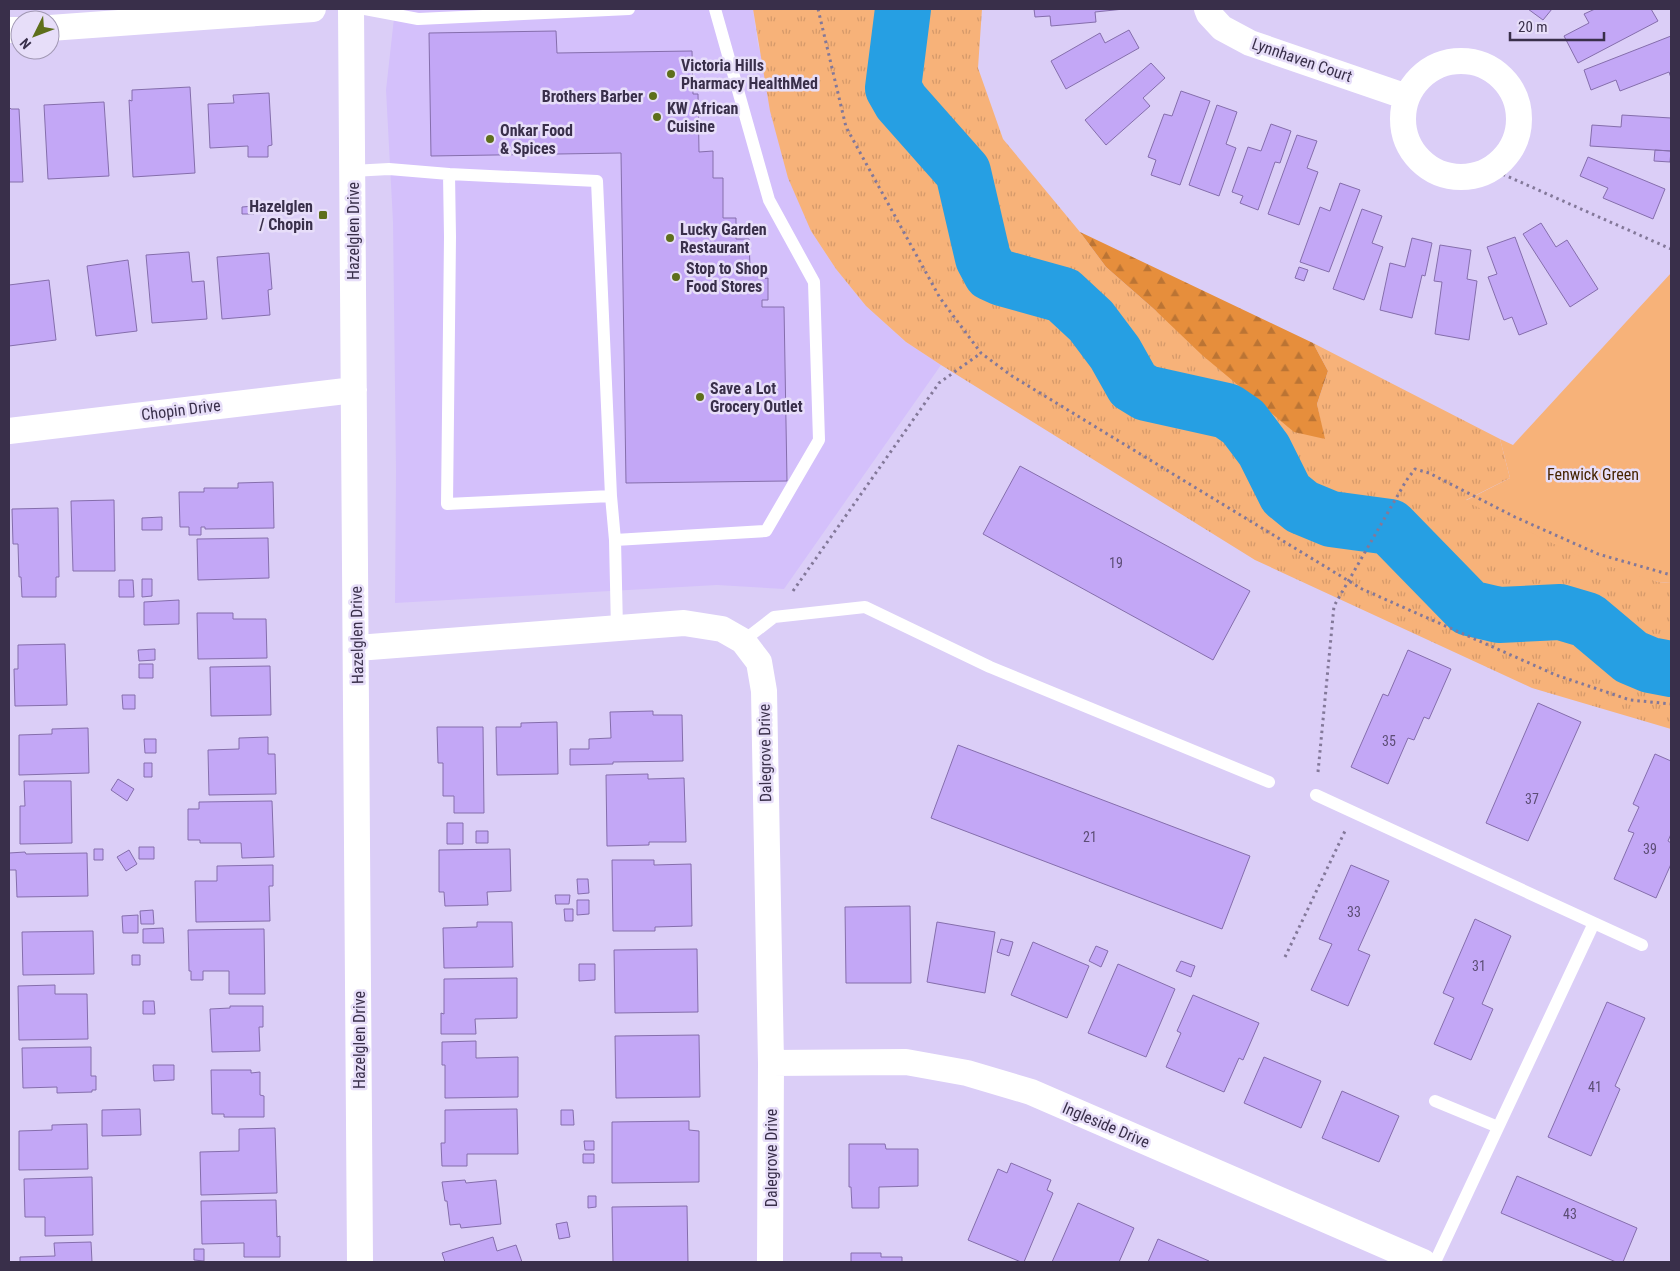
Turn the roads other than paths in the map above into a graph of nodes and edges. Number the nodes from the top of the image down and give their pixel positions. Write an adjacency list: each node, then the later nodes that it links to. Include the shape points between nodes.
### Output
1 (313, 9): 7 (street)
2 (351, 9): 9 (street, Hazelglen Drive)
3 (365, 9): 4 (lane, via 418,19)
4 (629, 9)
5 (716, 9): 14 (lane, via 769,200 814,282 819,440 766,531)
6 (1206, 9): 8 (street, Lynnhaven Court, via 1222,28 1250,43)
7 (60, 27)
8 (1406, 97): 8 (street, via 1403,124 1408,143 1416,156 1432,169 1448,176 1467,177 1491,169 1508,154 1519,129 1519,112 1510,87 1490,68 1471,61 1459,60 1431,68 1415,82)
9 (352, 171): 10 (lane, via 388,169); 11 (street, Hazelglen Drive)
10 (449, 174): 13 (lane, via 597,181); 13 (lane, via 447,504)
11 (354, 390): 12 (street, Chopin Drive); 17 (street, Hazelglen Drive)
12 (9, 431)
13 (611, 496): 14 (lane)
14 (615, 540): 15 (lane)
15 (617, 629): 16 (street, Dalegrove Drive, via 684,623 722,629); 17 (street, Dalegrove Drive)
16 (743, 641): 18 (lane, via 774,618 865,608 990,667); 22 (street, Dalegrove Drive, via 759,662 764,691)
17 (357, 648): 25 (street, Hazelglen Drive)
18 (1269, 782)
19 (1316, 796): 20 (lane)
20 (1594, 923): 21 (lane); 24 (lane)
21 (1642, 945)
22 (771, 1063): 26 (street, Dalegrove Drive); 27 (street, Ingleside Drive, via 906,1062 968,1072 1022,1089)
23 (1436, 1101): 24 (lane)
24 (1498, 1127): 28 (lane)
25 (360, 1262)
26 (770, 1262)
27 (1423, 1262)
28 (1435, 1262)

